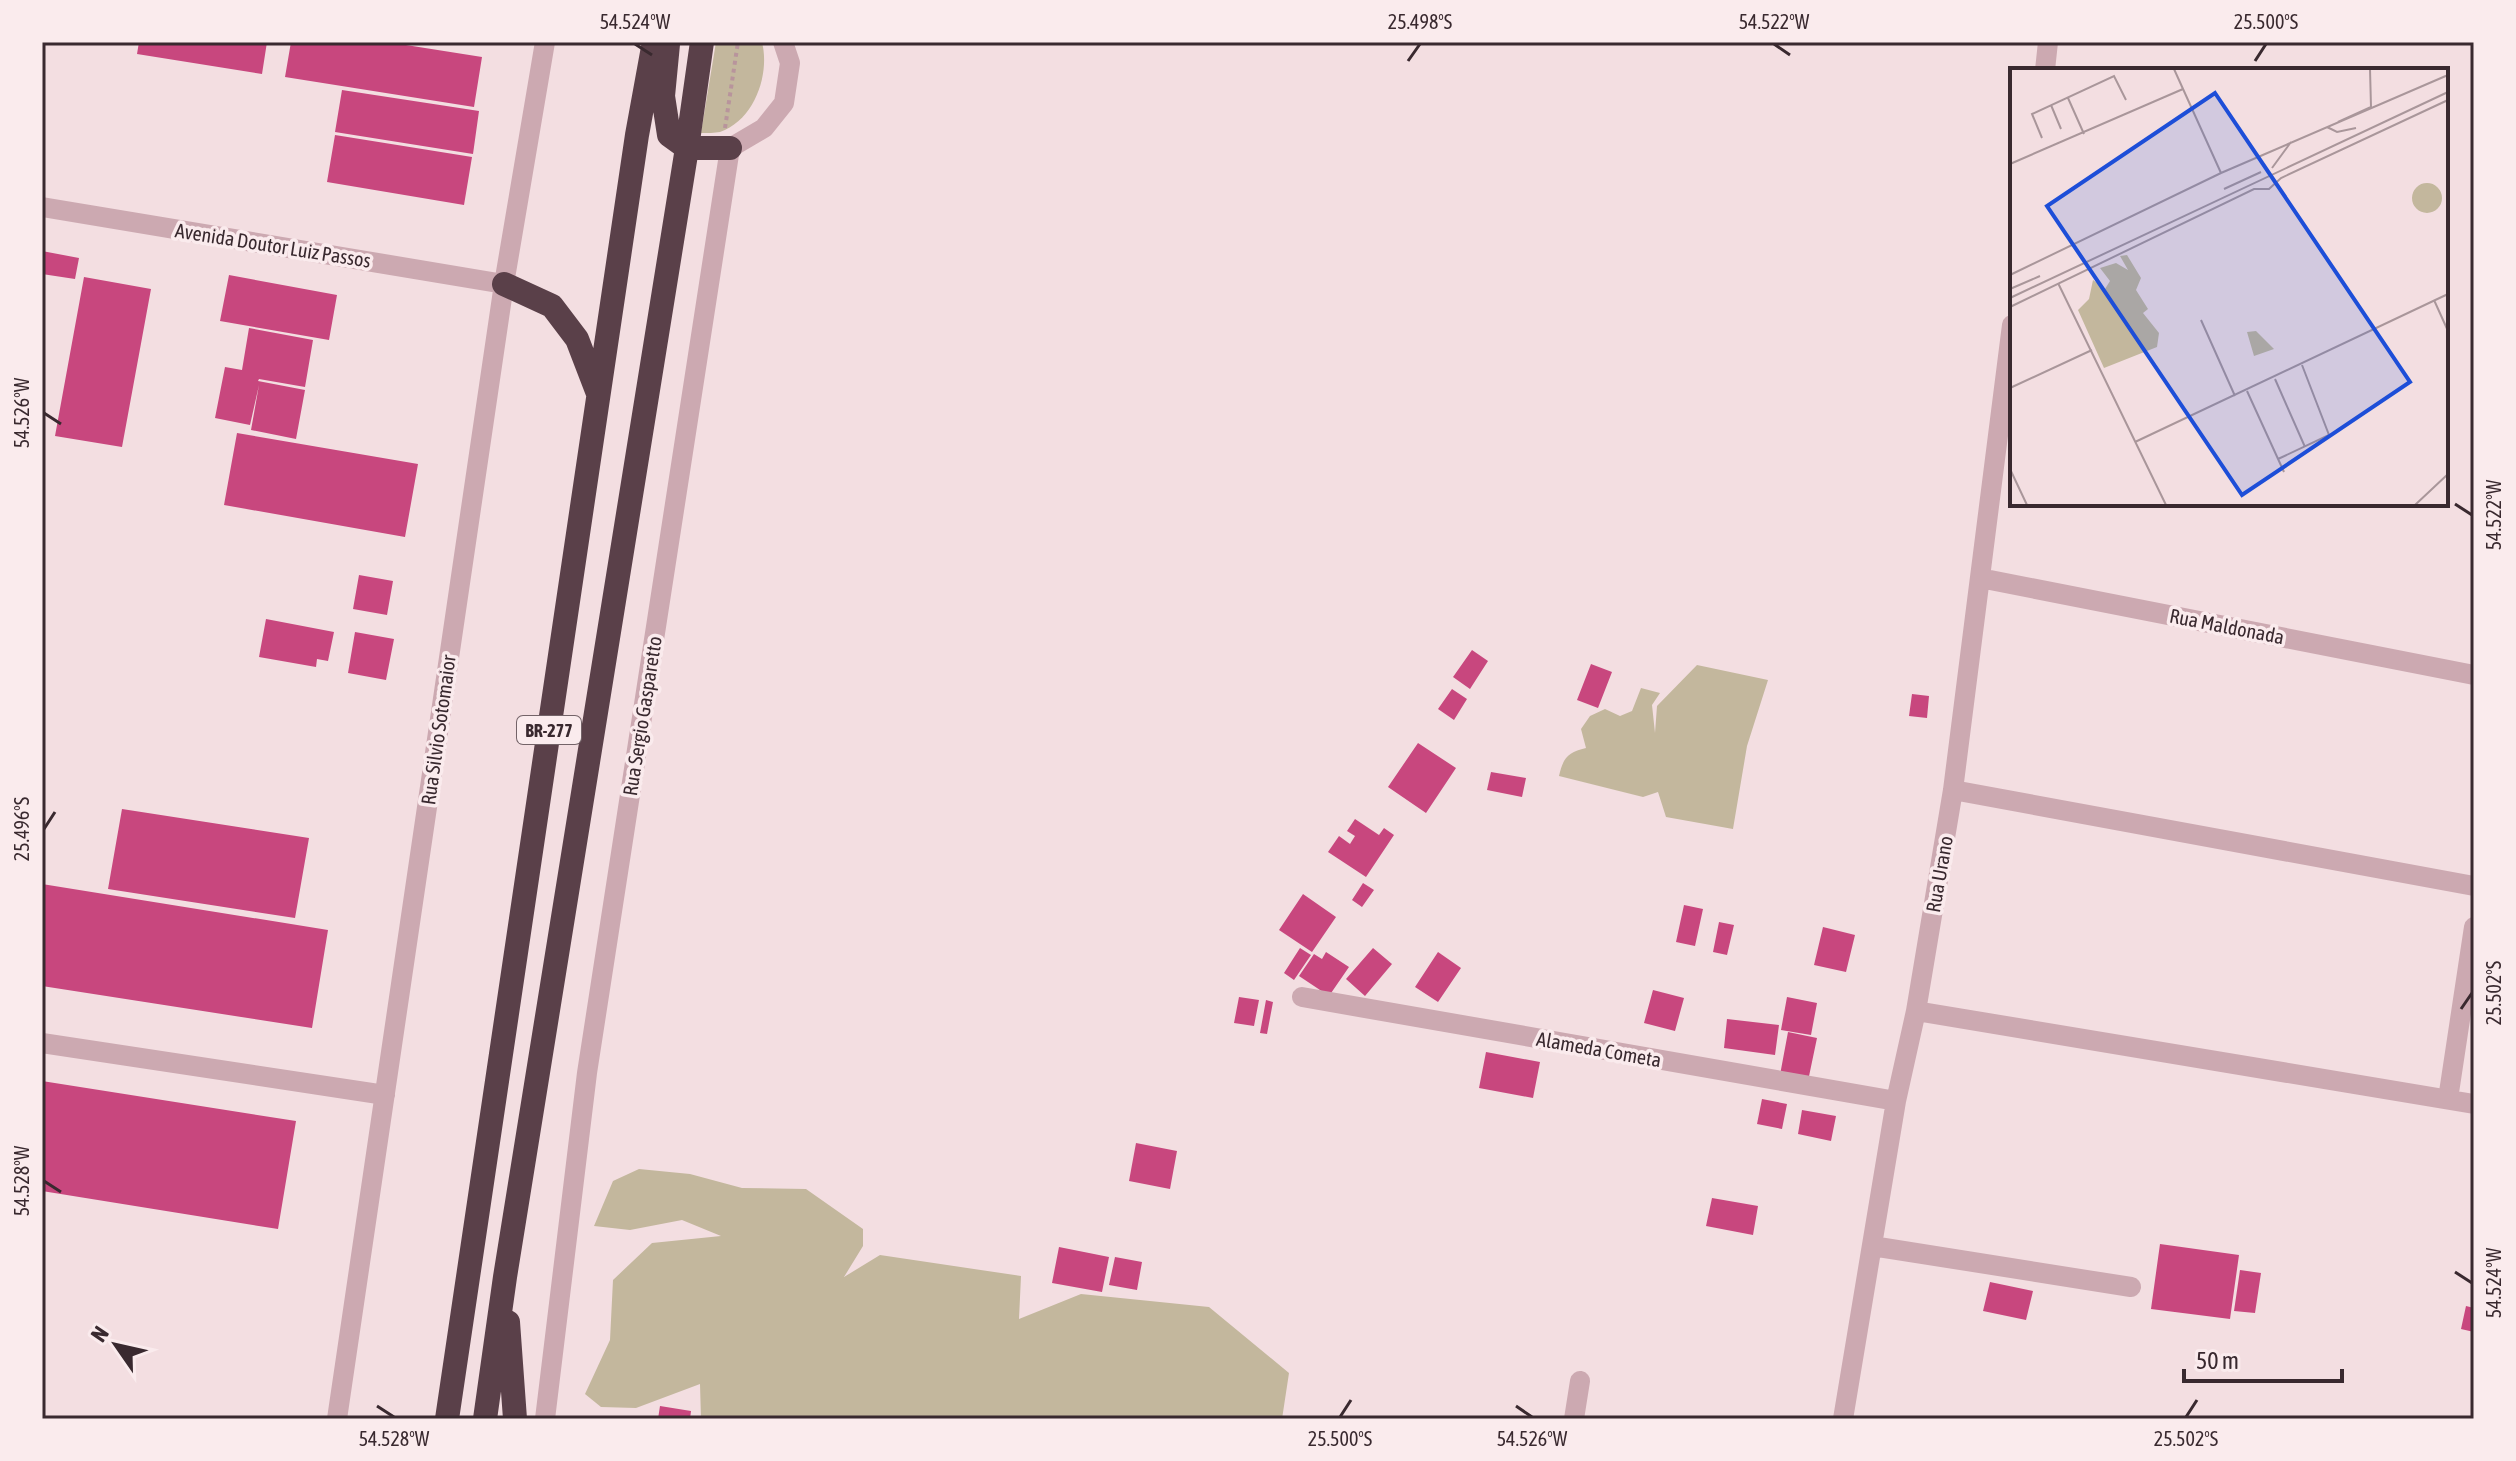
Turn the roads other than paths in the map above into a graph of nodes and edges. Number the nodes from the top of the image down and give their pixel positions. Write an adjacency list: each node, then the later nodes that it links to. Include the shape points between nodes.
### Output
1 (545, 42): 11 (street, Rua Silvio Sotomaior)
2 (654, 42): 13 (highway, BR-277)
3 (668, 42): 8 (highway, via 663,96 669,135)
4 (702, 42): 8 (highway, BR-277)
5 (783, 42): 9 (street, via 790,63 784,103 764,128)
6 (2048, 42): 7 (street)
7 (2045, 68)
8 (687, 148): 9 (highway); 27 (highway, BR-277)
9 (730, 148): 34 (street, Rua Sergio Gasparetto, via 587,1073)
10 (42, 207): 11 (street, Avenida Doutor Luiz Passos)
11 (504, 284): 13 (highway, via 552,306 577,339); 22 (street, Rua Silvio Sotomaior)
12 (2010, 341): 14 (street, Rua Urano)
13 (598, 394): 31 (highway, BR-277)
14 (1980, 578): 15 (street, Rua Maldonada); 16 (street, Rua Urano)
15 (2474, 675)
16 (1953, 790): 17 (street); 20 (street, Rua Urano)
17 (2474, 886)
18 (2474, 927): 23 (street)
19 (1302, 997): 24 (street, Alameda Cometa)
20 (1916, 1011): 23 (street); 24 (street, Rua Urano)
21 (42, 1043): 22 (street)
22 (385, 1095): 30 (street, Rua Silvio Sotomaior)
23 (2448, 1099): 25 (street)
24 (1896, 1101): 26 (street, Rua Urano)
25 (2474, 1104)
26 (1872, 1246): 28 (street); 36 (street, Rua Urano)
27 (505, 1277): 32 (highway, BR-277); 33 (highway)
28 (2131, 1287)
29 (1580, 1381): 35 (street)
30 (337, 1419)
31 (447, 1419)
32 (485, 1419)
33 (515, 1419)
34 (545, 1419)
35 (1574, 1419)
36 (1843, 1419)

